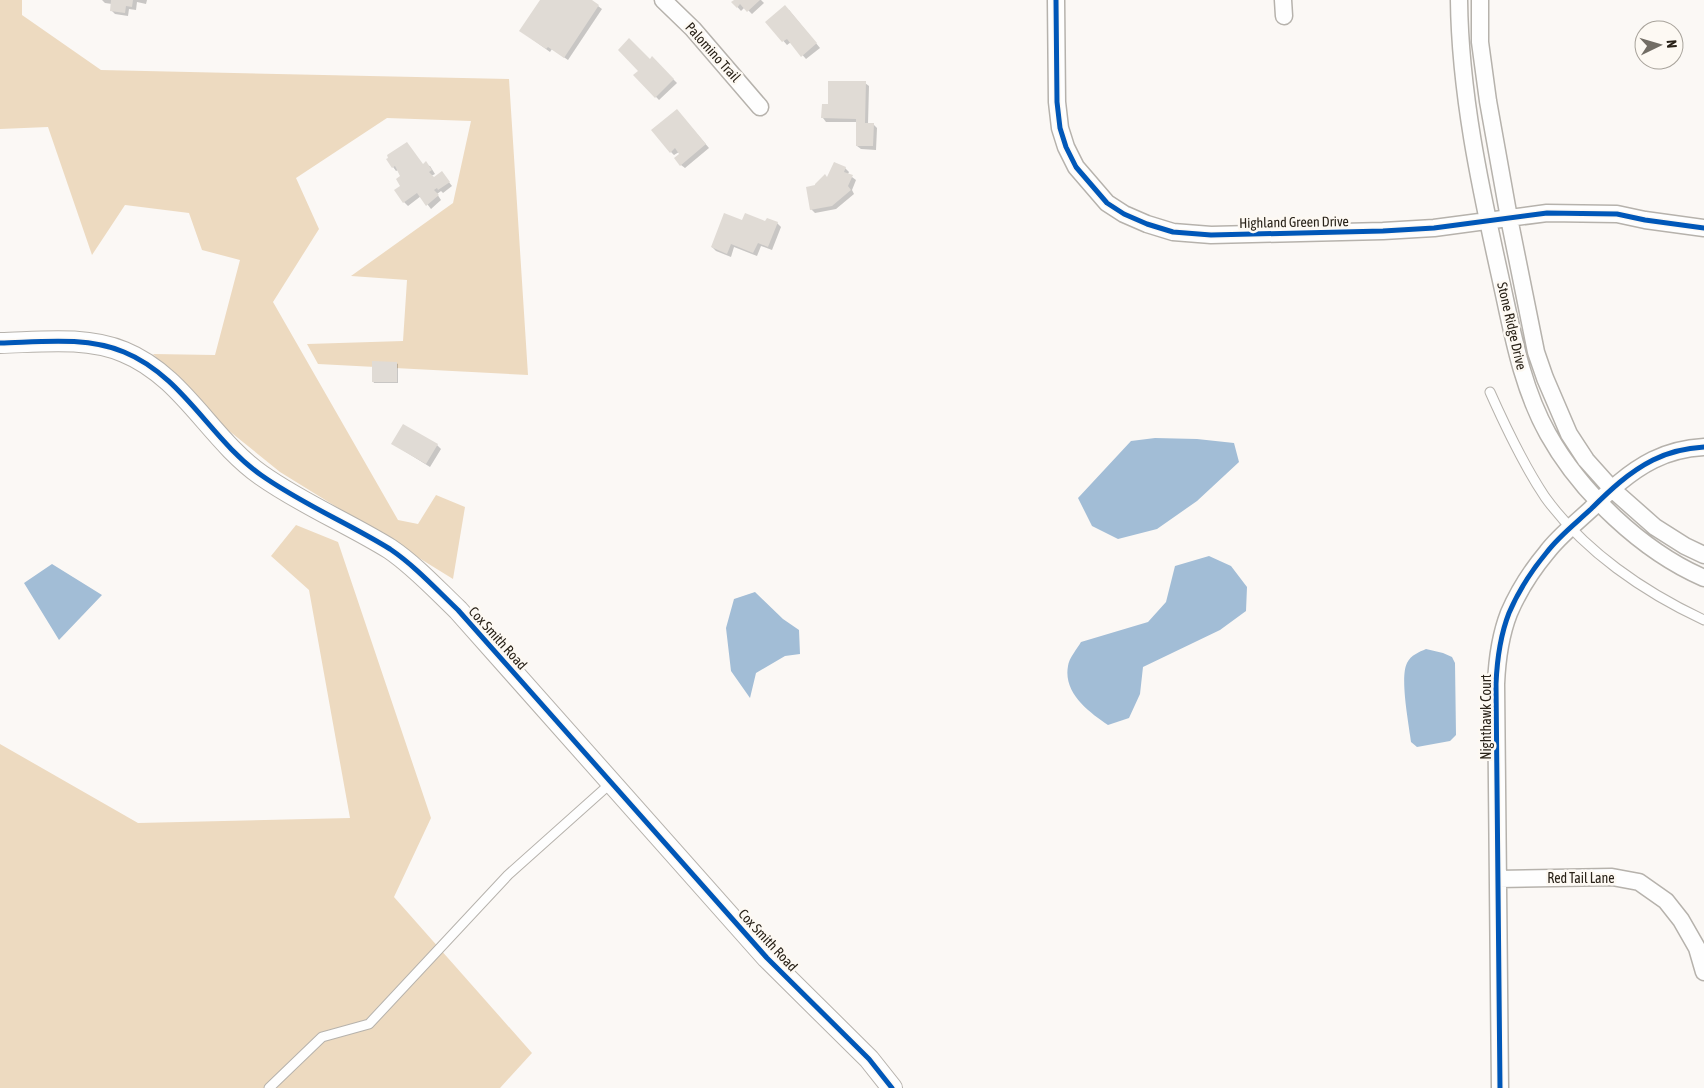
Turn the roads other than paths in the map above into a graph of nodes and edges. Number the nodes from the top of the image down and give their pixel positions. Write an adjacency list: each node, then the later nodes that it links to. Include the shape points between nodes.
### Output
1 (663, 0): 5 (street, Palomino Trail, via 693,29)
2 (1056, 0): 7 (street, Highland Green Drive, via 1060,128 1076,167 1107,203 1124,214 1173,232 1211,234 1384,231)
3 (1459, 0): 7 (street, Stone Ridge Drive, via 1463,73)
4 (1480, 0): 6 (street, Stone Ridge Drive, via 1483,74)
5 (760, 107)
6 (1508, 218): 7 (street, Highland Green Drive); 8 (street, Highland Green Drive, via 1547,213 1617,214); 10 (street, Stone Ridge Drive)
7 (1488, 220): 11 (street, Stone Ridge Drive)
8 (1704, 228)
9 (0, 343): 20 (street, Cox Smith Road, via 99,344 122,351 154,368 181,392 225,443 262,475 392,550 422,575 458,610)
10 (1536, 352): 11 (lane); 14 (street, Stone Ridge Drive, via 1569,434 1586,460)
11 (1518, 357): 15 (street, Stone Ridge Drive, via 1547,434)
12 (1490, 392): 16 (lane, via 1524,463 1546,498)
13 (1704, 447): 14 (street, Nighthawk Court, via 1672,452 1652,460)
14 (1612, 489): 15 (street, Nighthawk Court); 17 (street, Stone Ridge Drive, via 1655,527)
15 (1598, 502): 16 (street, Nighthawk Court); 18 (street, Stone Ridge Drive, via 1648,545)
16 (1572, 528): 19 (lane, via 1603,557 1641,584); 21 (street, Nighthawk Court, via 1548,551 1530,576 1509,613 1501,638 1496,684)
17 (1704, 555)
18 (1704, 578)
19 (1704, 620)
20 (611, 782): 23 (lane, via 508,876 369,1024 322,1037); 24 (street, Cox Smith Road, via 767,958 869,1059)
21 (1498, 879): 22 (street, Red Tail Lane, via 1612,877 1639,882 1666,901 1681,920 1697,948); 25 (street, Nighthawk Court)
22 (1704, 972)
23 (269, 1088)
24 (892, 1088)
25 (1500, 1088)

